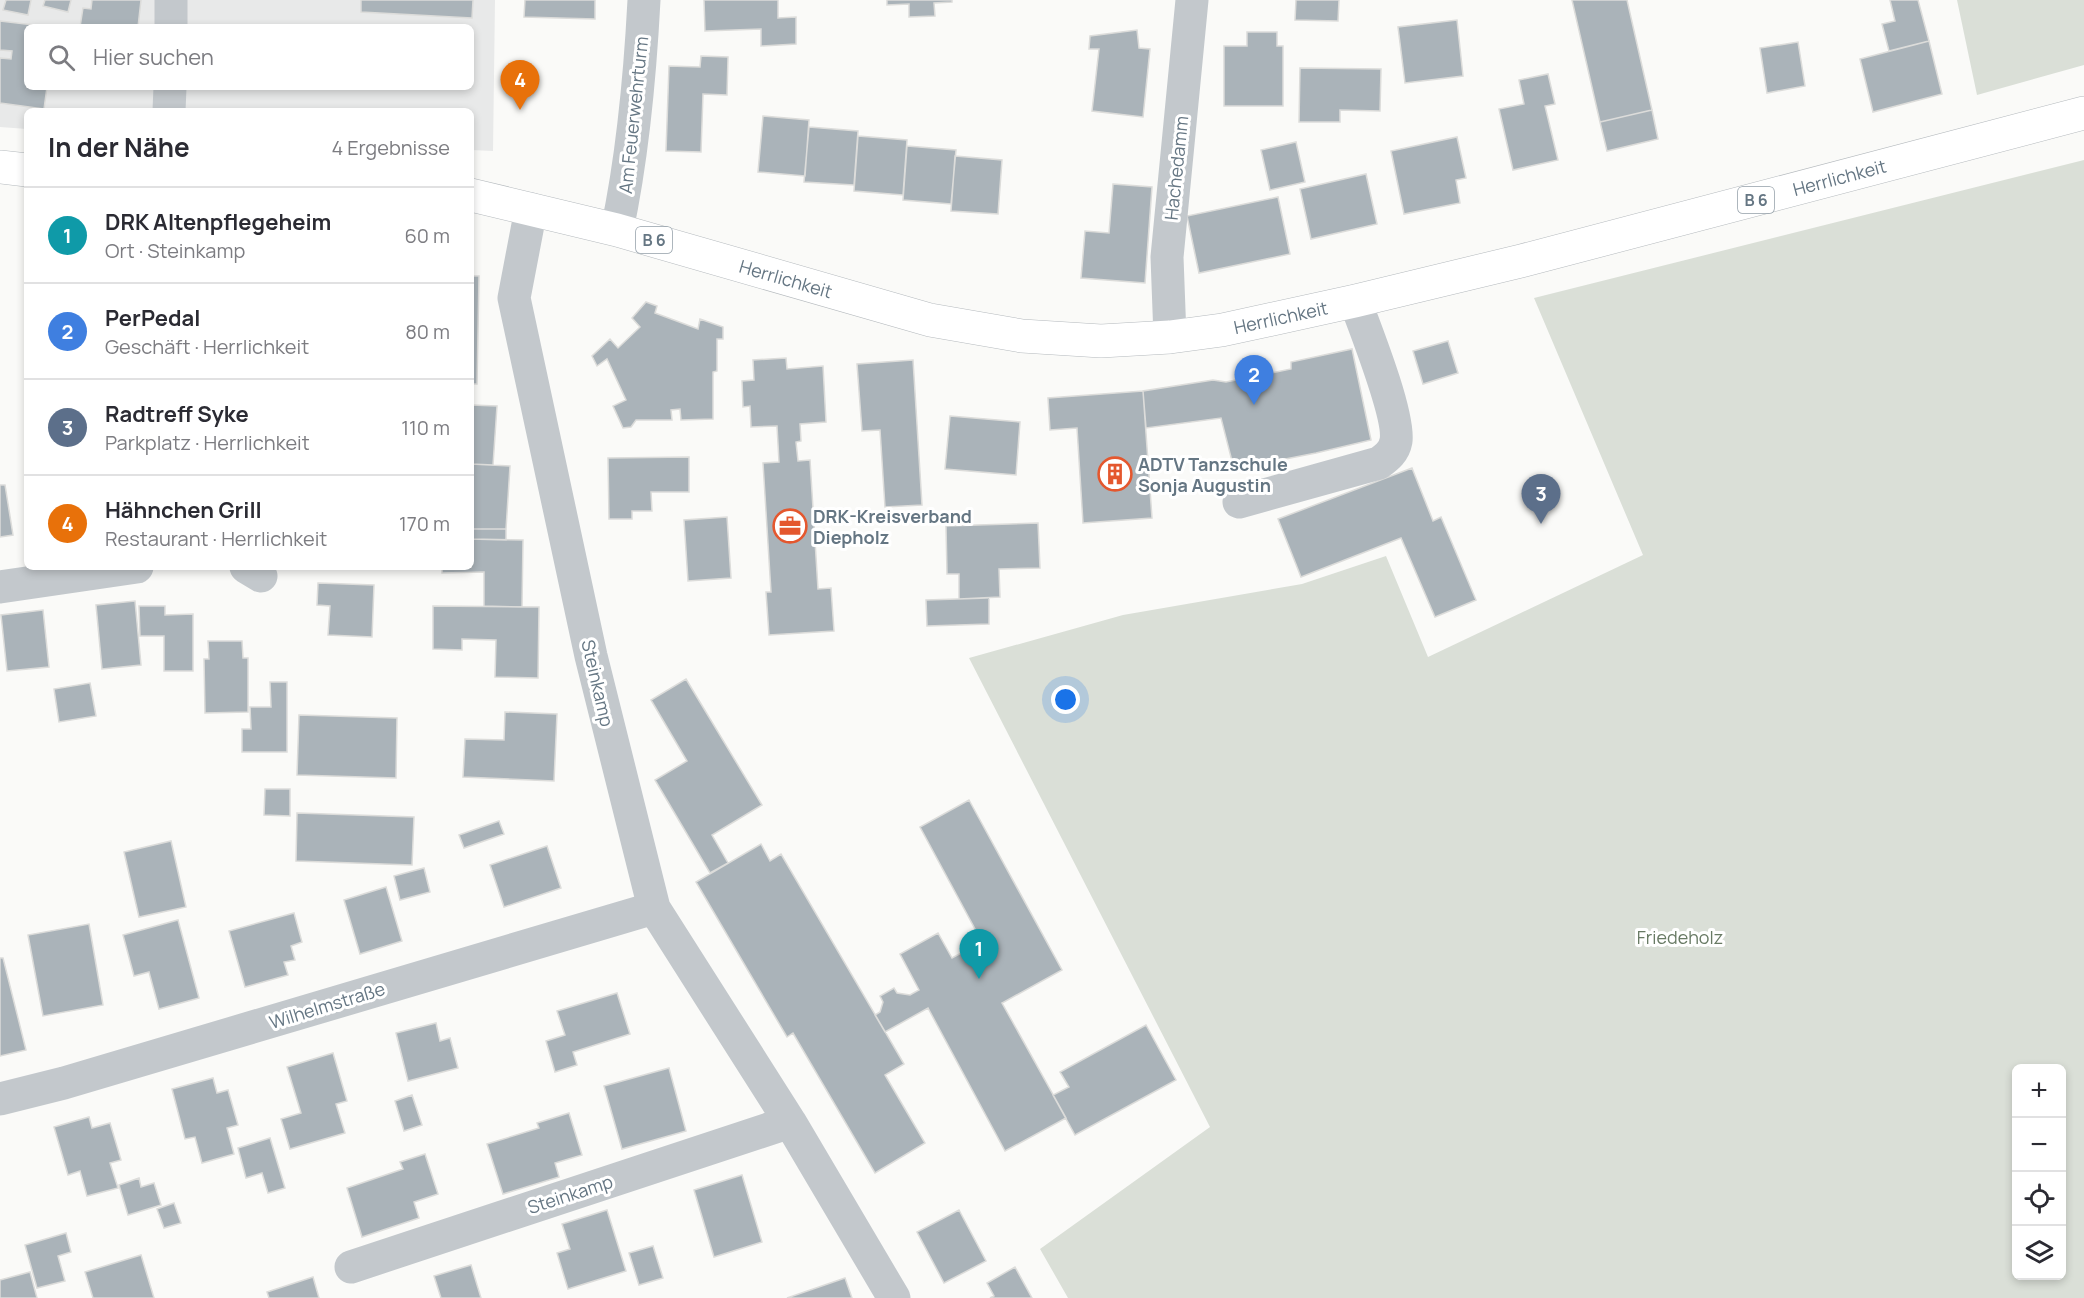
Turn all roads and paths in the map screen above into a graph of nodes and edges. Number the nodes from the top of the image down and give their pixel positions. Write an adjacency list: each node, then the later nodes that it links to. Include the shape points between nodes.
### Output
1 (171, 0): 4 (street)
2 (644, 0): 12 (street, Am Feuerwehrturm, via 629,173)
3 (1192, 0): 14 (street, Hachedamm, via 1167,257)
4 (171, 24)
5 (170, 90): 6 (street)
6 (170, 108)
7 (2084, 113): 13 (main road, Herrlichkeit / B 6, via 1524,272)
8 (0, 167): 9 (main road)
9 (24, 170)
10 (474, 196): 11 (main road, Herrlichkeit / B 6)
11 (531, 209): 12 (main road, Herrlichkeit / B 6); 18 (street, Steinkamp, via 514,298 591,656)
12 (617, 230): 14 (main road, Herrlichkeit / B 6, via 930,320 1022,336 1101,341)
13 (1355, 301): 14 (main road, Herrlichkeit / B 6, via 1222,330); 15 (street, via 1394,418 1393,451 1379,463)
14 (1170, 337)
15 (1239, 502)
16 (116, 570): 17 (street)
17 (0, 587)
18 (654, 908): 19 (street, Wilhelmstraße); 20 (street, Steinkamp)
19 (0, 1099)
20 (790, 1122): 21 (street, Steinkamp); 22 (street, Steinkamp)
21 (351, 1267)
22 (894, 1298)

